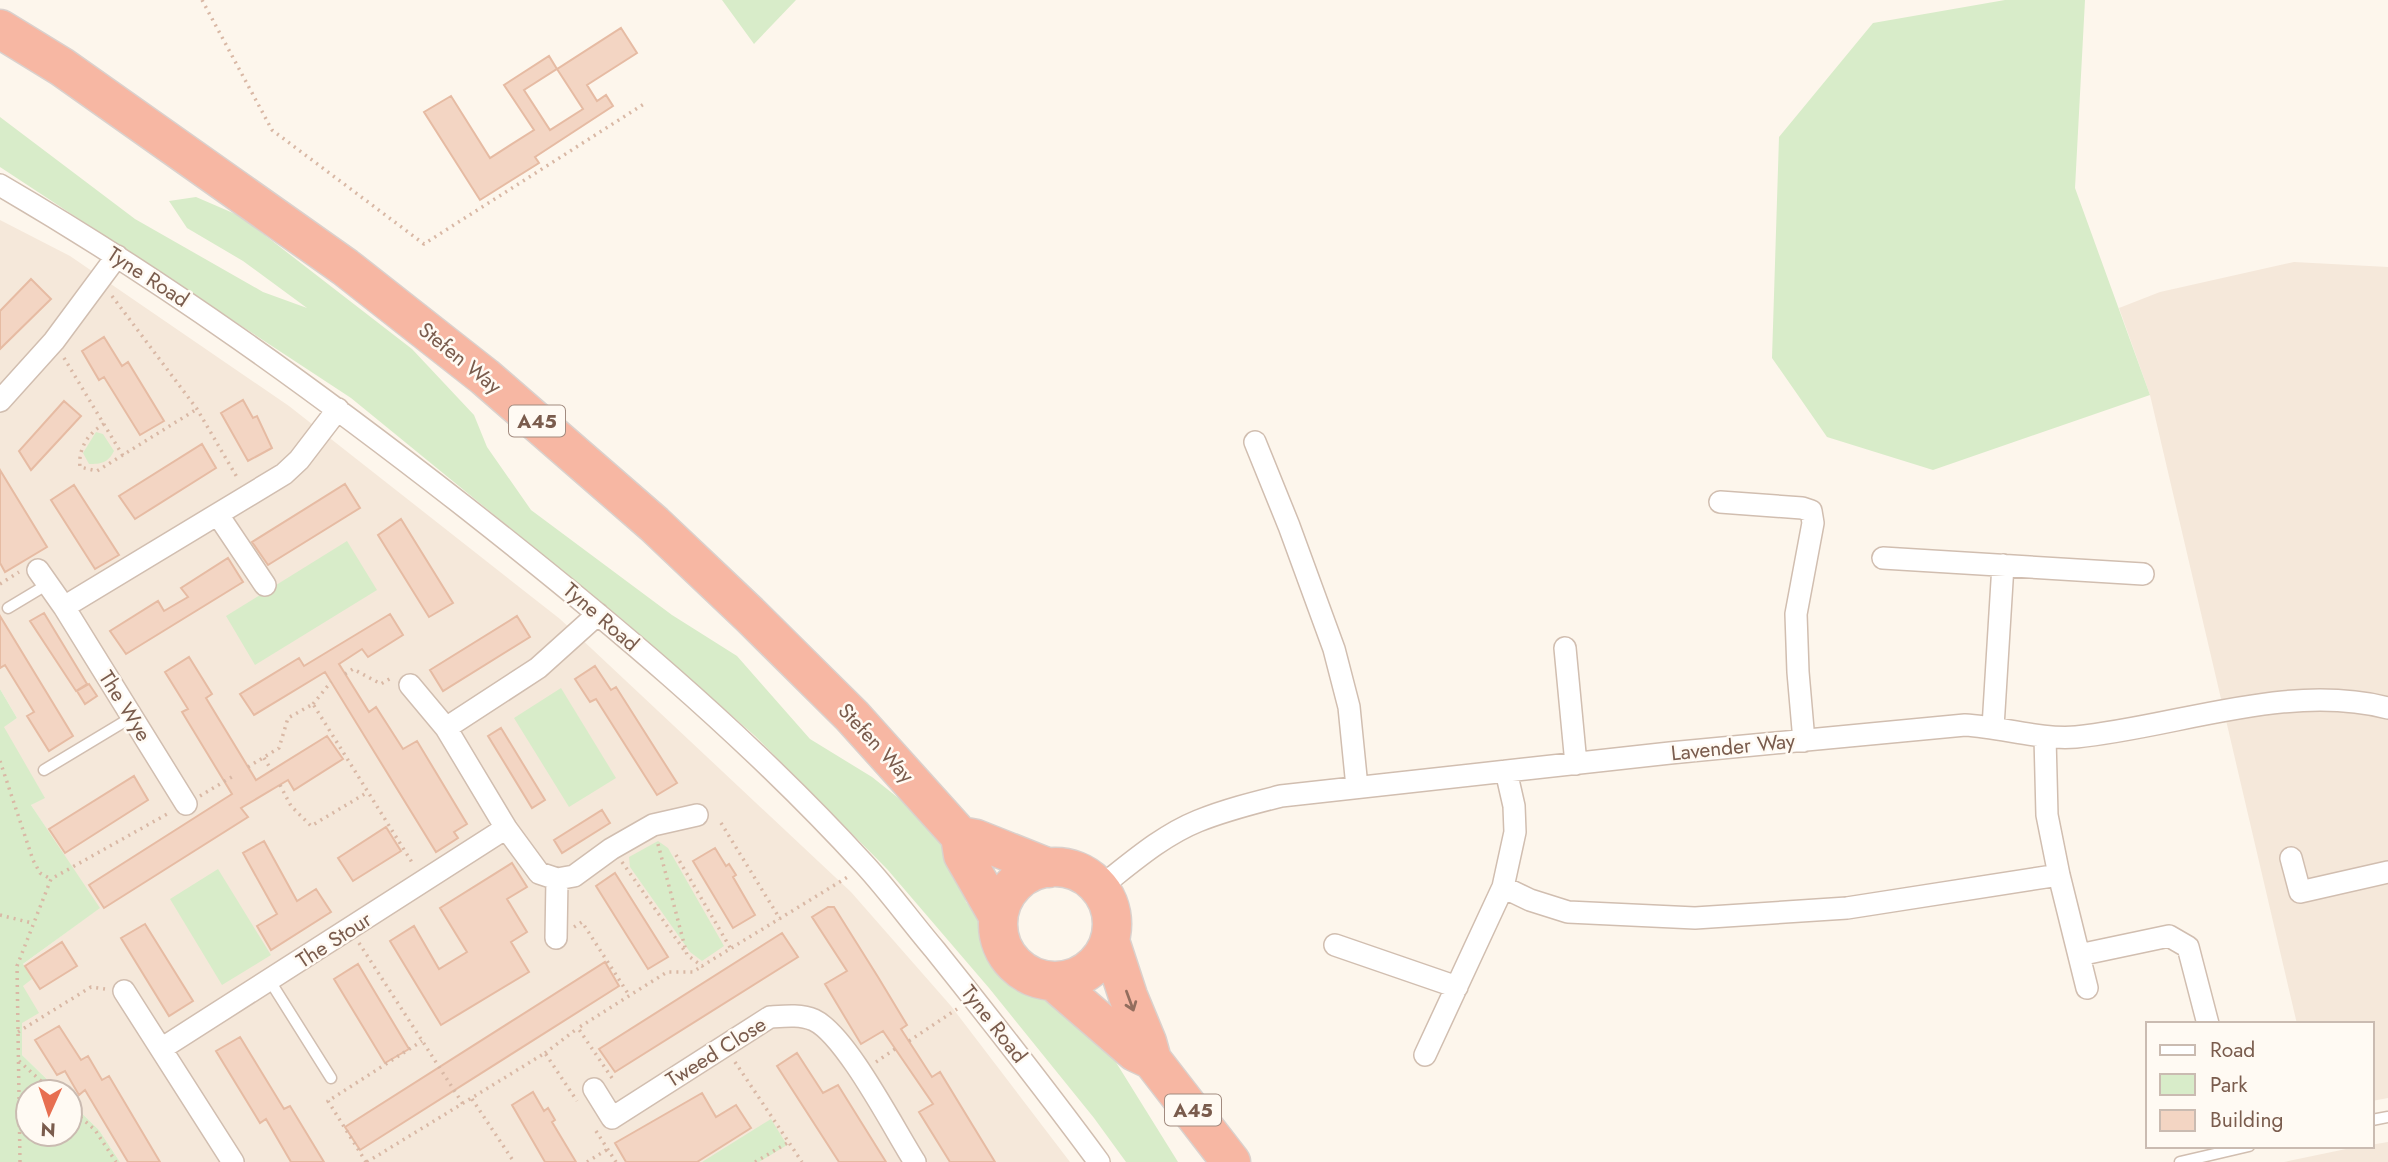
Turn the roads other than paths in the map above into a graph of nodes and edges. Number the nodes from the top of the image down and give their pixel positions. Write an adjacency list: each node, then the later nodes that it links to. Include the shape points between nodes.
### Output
1 (0, 12): 3 (highway)
2 (0, 29): 3 (highway, Stefen Way / A45)
3 (62, 67): 34 (highway, Stefen Way / A45, via 345,267 572,451 751,616 852,716)
4 (0, 186): 5 (street, Tyne Road)
5 (117, 256): 6 (street, via 54,341); 7 (street, Tyne Road)
6 (2, 393)
7 (338, 409): 10 (street, via 284,474); 18 (street, Tyne Road)
8 (1255, 442): 30 (street, via 1334,649 1349,707)
9 (1720, 502): 26 (street, via 1811,511 1813,523 1796,614)
10 (218, 515): 15 (street); 16 (street)
11 (1883, 558): 12 (street)
12 (2003, 565): 13 (street); 23 (street)
13 (2143, 573)
14 (43, 577): 16 (street, The Wye); 17 (lane)
15 (265, 585)
16 (64, 607): 22 (street, The Wye)
17 (8, 608)
18 (598, 614): 24 (street, via 538,668); 61 (street, Tyne Road, via 780,777 866,866)
19 (1565, 648): 27 (street)
20 (410, 685): 24 (street)
21 (2388, 708): 25 (street, Lavender Way, via 2305,702 2244,707 2074,737)
22 (132, 717): 28 (lane); 31 (street, The Wye)
23 (1993, 727): 25 (street, Lavender Way); 26 (street, Lavender Way, via 1965,725)
24 (446, 728): 33 (street)
25 (2045, 737): 38 (street, via 2047,815)
26 (1804, 741): 27 (street, Lavender Way)
27 (1576, 764): 29 (street, Lavender Way)
28 (44, 770)
29 (1506, 771): 30 (street, Lavender Way); 40 (street, via 1515,832)
30 (1356, 787): 41 (street, Lavender Way, via 1281,796 1195,822 1150,848)
31 (186, 804)
32 (697, 815): 39 (street, via 653,825 574,876)
33 (506, 828): 39 (street, via 539,873); 47 (street, The Stour)
34 (960, 835): 36 (highway, Stefen Way / A45); 42 (highway, Stefen Way / A45, via 963,855)
35 (2291, 858): 37 (street, via 2300,891)
36 (1049, 868): 41 (highway, via 1076,872); 42 (highway, via 1031,872 1016,883)
37 (2388, 872)
38 (2059, 875): 40 (street, via 1847,908 1695,918 1569,912); 46 (street)
39 (557, 879): 43 (street)
40 (1503, 887): 49 (street)
41 (1099, 888): 44 (highway, via 1112,922)
42 (998, 916): 48 (highway, via 999,935 1012,961 1034,978)
43 (556, 937)
44 (1110, 941): 48 (highway, via 1089,971); 55 (highway, A45, one-way to 55)
45 (1335, 945): 49 (street)
46 (2079, 955): 50 (street); 52 (street, via 2169,936 2188,947)
47 (270, 981): 53 (street, The Stour); 56 (lane)
48 (1053, 981): 55 (highway, A45, via 1135,1052)
49 (1457, 987): 54 (street)
50 (2087, 988)
51 (124, 991): 53 (street)
52 (2207, 1022)
53 (161, 1049): 59 (street)
54 (1425, 1055)
55 (1152, 1060): 62 (highway, A45)
56 (331, 1078)
57 (594, 1089): 60 (street, Tweed Close, via 612,1118 770,1017 813,1020 832,1033 849,1055)
58 (2240, 1148): 63 (lane)
59 (233, 1162)
60 (915, 1162)
61 (1099, 1162)
62 (1231, 1162)
63 (2180, 1162)

